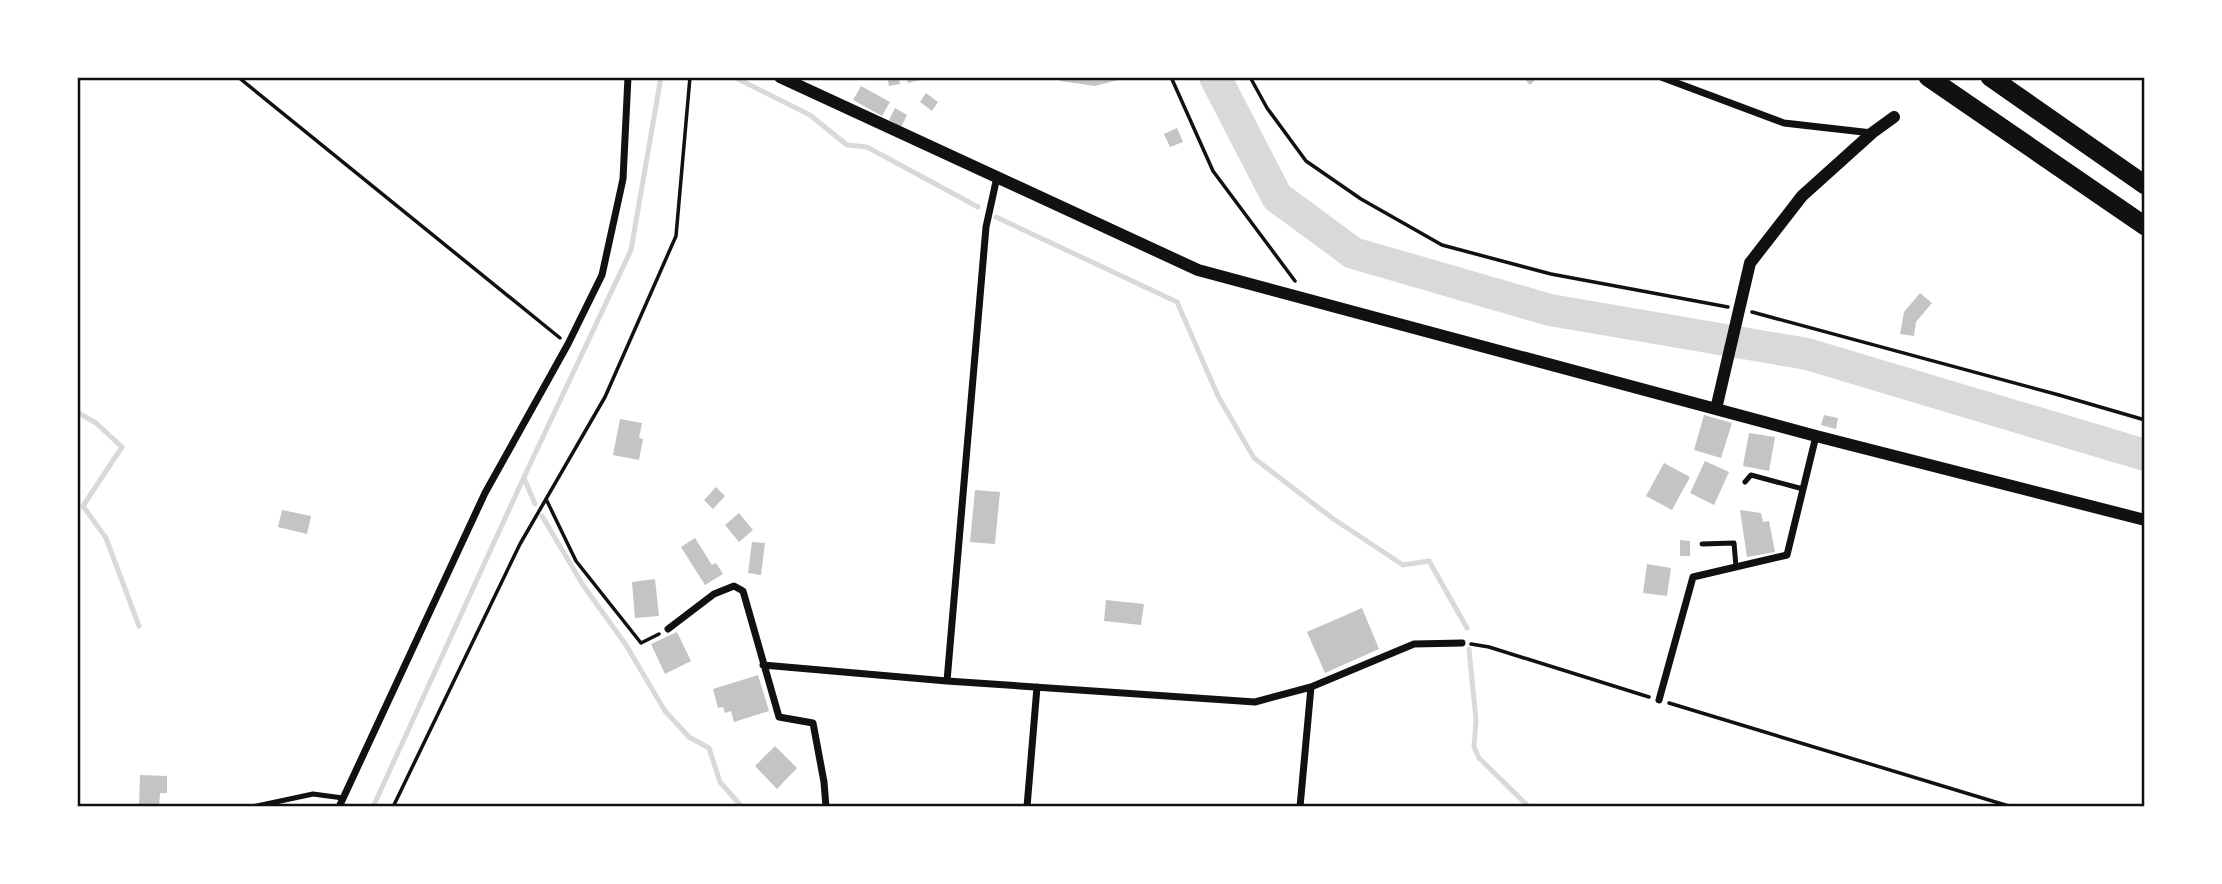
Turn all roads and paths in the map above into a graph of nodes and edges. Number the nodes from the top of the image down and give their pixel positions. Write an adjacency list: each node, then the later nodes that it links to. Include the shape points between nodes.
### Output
1 (238, 77): 17 (path)
2 (628, 77): 17 (street, via 623,179 602,275)
3 (690, 77): 23 (path, via 676,236 606,397)
4 (780, 77): 12 (street)
5 (1171, 77): 15 (path, via 1213,171)
6 (1250, 77): 16 (path, via 1306,162 1361,200 1442,245 1551,274)
7 (1661, 77): 11 (street, via 1784,123)
8 (1928, 77): 14 (highway)
9 (1990, 77): 13 (highway)
10 (1894, 117): 11 (street)
11 (1871, 133): 16 (street, via 1802,196 1750,263)
12 (997, 177): 15 (street, via 1198,270); 30 (street, via 986,227)
13 (2145, 185)
14 (2145, 226)
15 (1308, 300): 18 (street)
16 (1738, 311): 18 (street); 19 (path)
17 (568, 344): 34 (street, via 485,493)
18 (1716, 409): 20 (street)
19 (2145, 420)
20 (1816, 436): 22 (street); 24 (street)
21 (1745, 482): 22 (lane, via 1751,475)
22 (1803, 489): 26 (street, via 1787,555)
23 (546, 499): 27 (path, via 576,561 641,643); 37 (path)
24 (2145, 520)
25 (1702, 544): 26 (lane, via 1734,543)
26 (1736, 567): 33 (street, via 1693,577)
27 (668, 629): 29 (street, via 714,594 734,586 743,591)
28 (1462, 643): 32 (street, via 1414,644); 33 (path, via 1489,647)
29 (763, 665): 30 (street); 38 (street, via 779,717 813,723)
30 (947, 681): 31 (street)
31 (1037, 687): 32 (street, via 1255,702); 39 (street)
32 (1311, 687): 40 (street)
33 (1659, 700): 41 (path)
34 (343, 798): 35 (lane, via 313,794); 36 (street)
35 (252, 807)
36 (339, 807)
37 (393, 807)
38 (826, 807)
39 (1027, 807)
40 (1300, 807)
41 (2012, 807)

